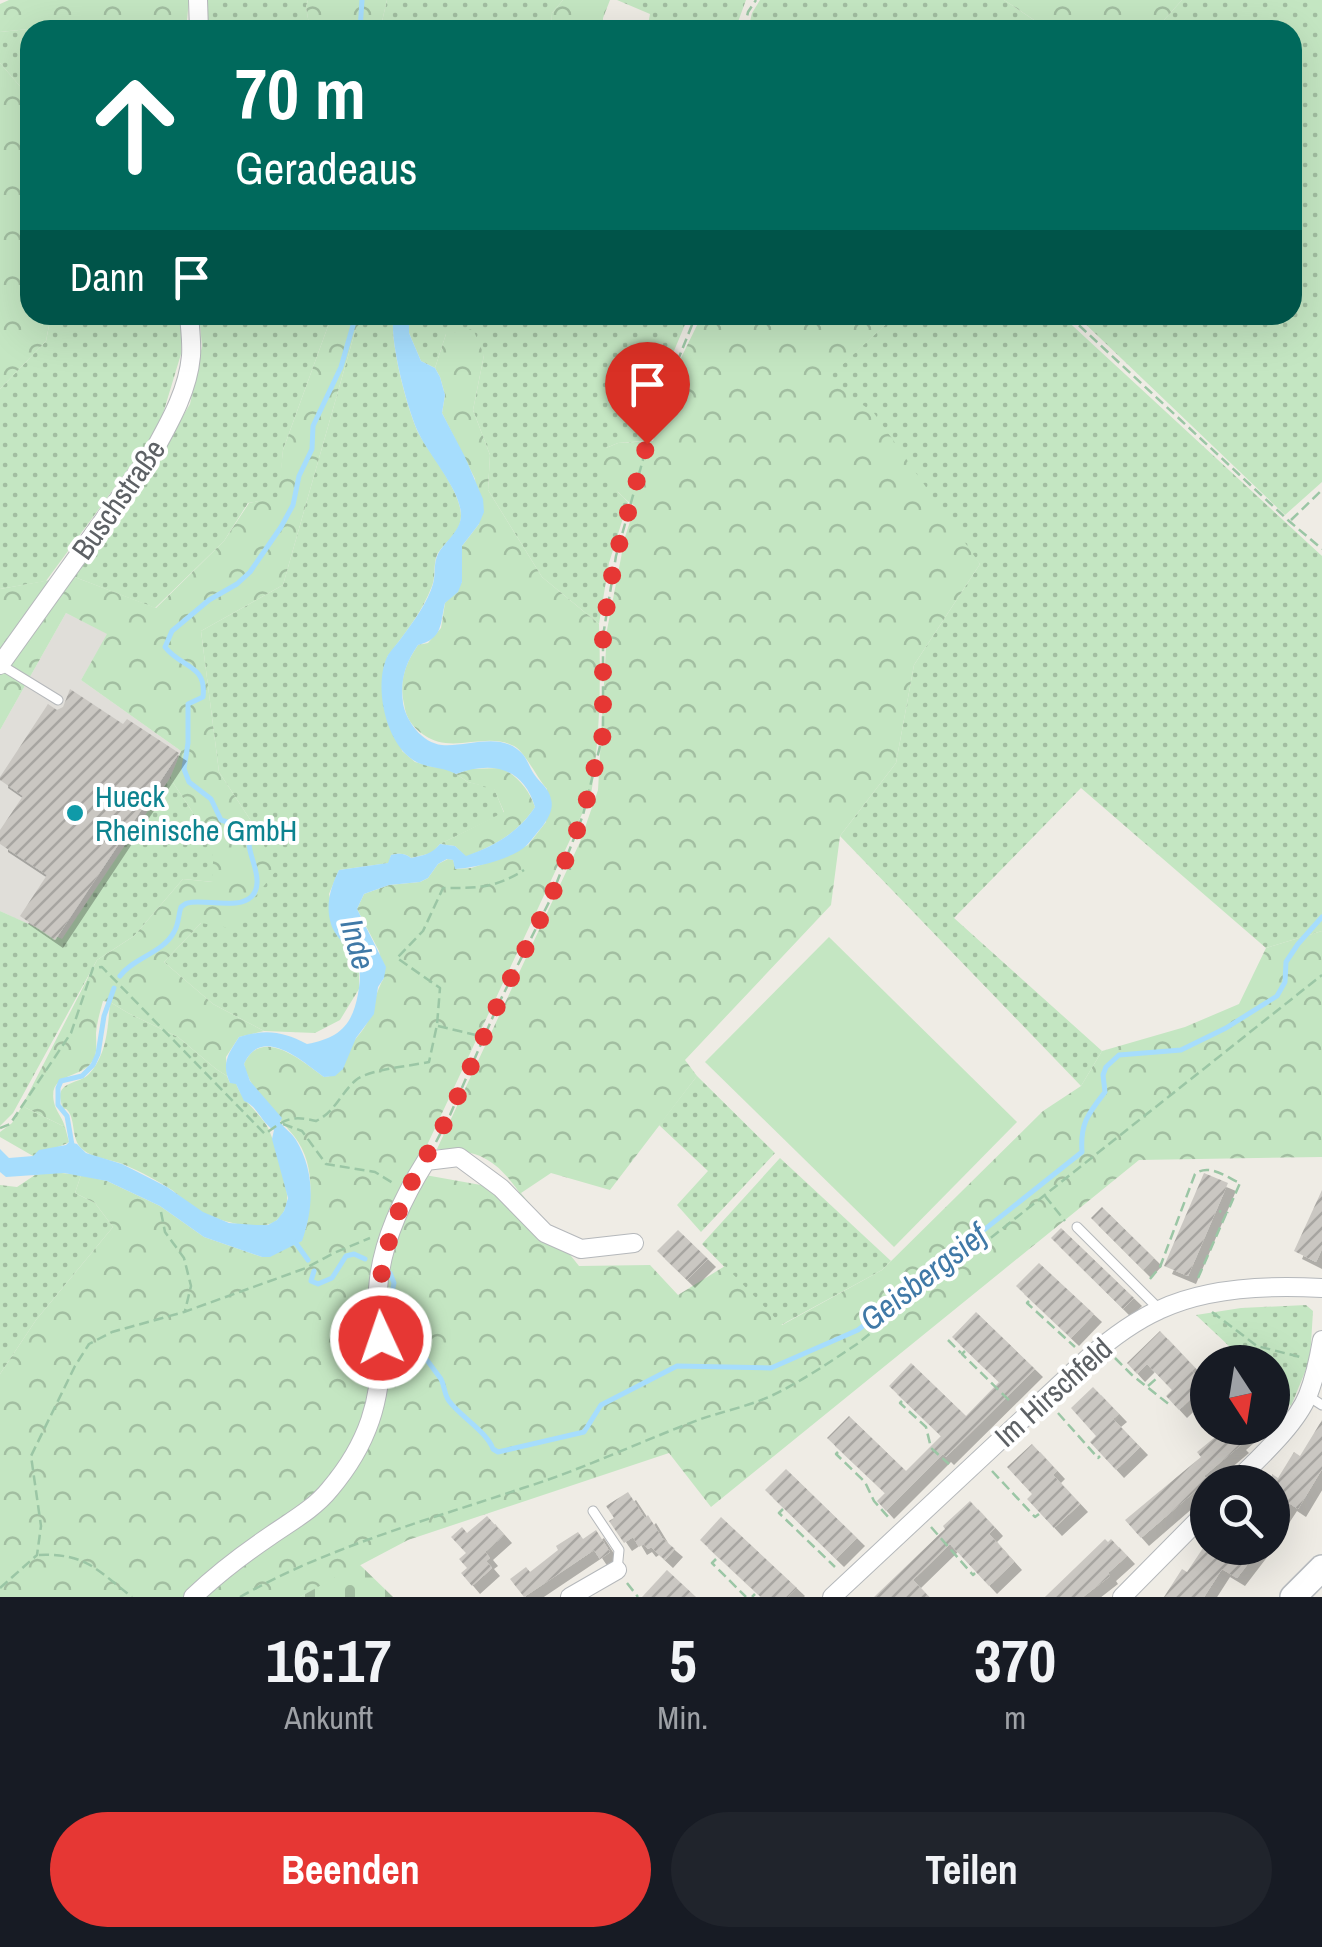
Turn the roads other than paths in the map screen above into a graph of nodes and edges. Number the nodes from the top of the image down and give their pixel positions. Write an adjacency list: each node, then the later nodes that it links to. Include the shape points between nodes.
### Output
1 (190, 325): 2 (street, Buschstraße, via 191,355 172,419)
2 (3, 661): 3 (lane)
3 (58, 700)
4 (1077, 1227): 7 (lane)
5 (634, 1243): 15 (street, via 581,1249 545,1233 459,1158 426,1161 391,1232 378,1290 380,1390 360,1445 316,1504)
6 (1322, 1288): 7 (street, Im Hirschfeld, via 1246,1289)
7 (1159, 1309): 17 (street, Im Hirschfeld, via 1087,1359)
8 (1322, 1340): 9 (street)
9 (1315, 1400): 10 (street)
10 (1252, 1465)
11 (593, 1511): 14 (lane, via 619,1550)
12 (1190, 1528): 18 (street)
13 (1322, 1568): 19 (main road)
14 (616, 1570): 16 (street)
15 (192, 1597)
16 (570, 1597)
17 (832, 1597)
18 (1122, 1597)
19 (1294, 1597)

